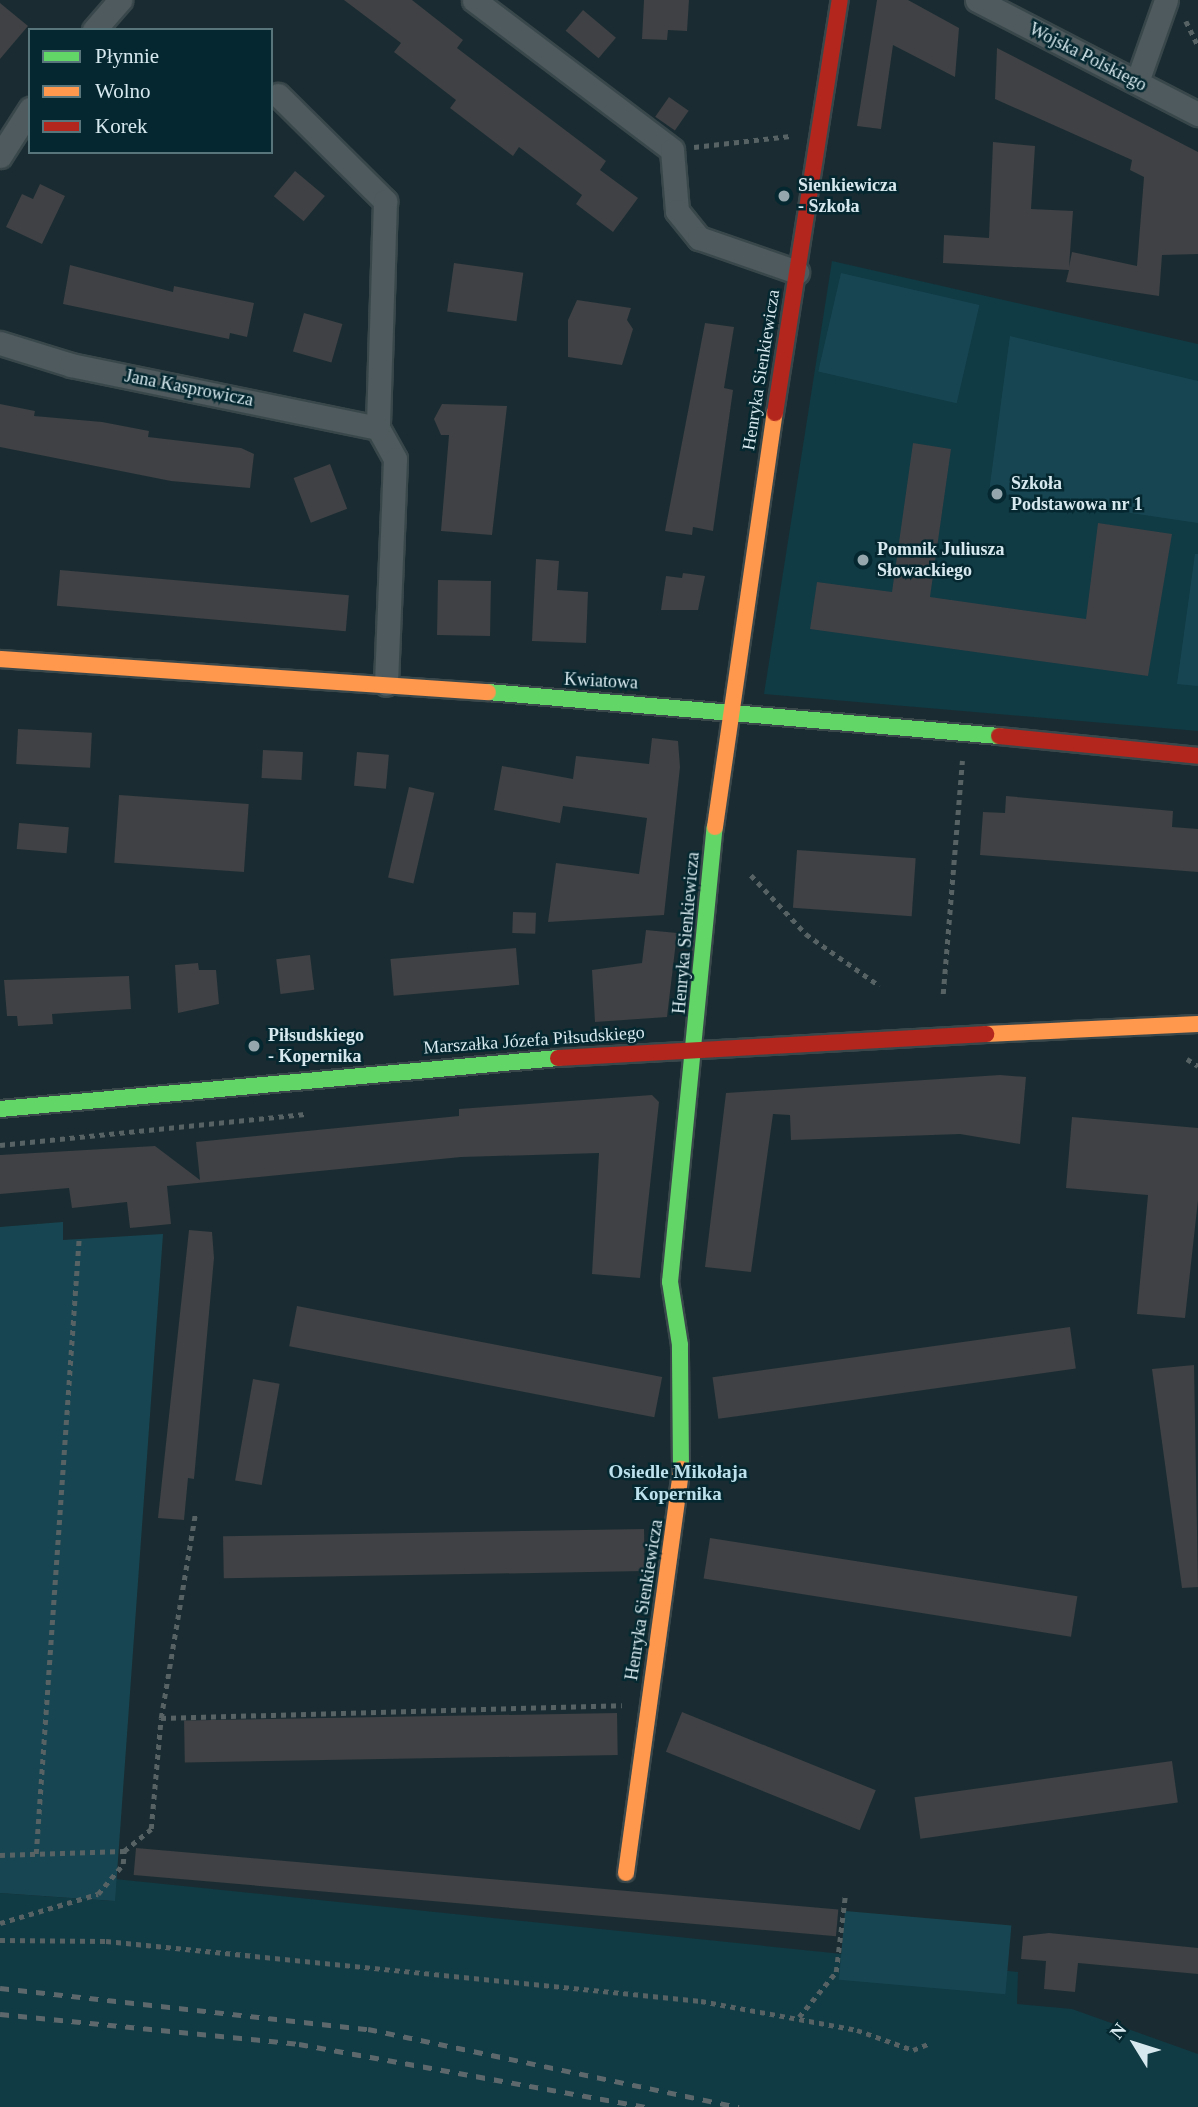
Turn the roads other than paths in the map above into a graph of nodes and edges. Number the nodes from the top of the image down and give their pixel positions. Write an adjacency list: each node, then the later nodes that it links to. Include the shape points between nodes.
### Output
1 (120, 0): 6 (street)
2 (474, 0): 12 (street, via 672,150 677,211 699,238)
3 (840, 0): 12 (street, Henryka Sienkiewicza)
4 (977, 0): 7 (street, Wojska Polskiego)
5 (1173, 6): 7 (street)
6 (96, 28)
7 (1137, 82): 10 (street, Wojska Polskiego)
8 (278, 95): 14 (street, via 385,201)
9 (28, 112): 11 (street)
10 (1198, 114)
11 (0, 156)
12 (797, 272): 17 (street, Henryka Sienkiewicza)
13 (0, 343): 14 (street, Jana Kasprowicza, via 71,365)
14 (379, 428): 16 (street, via 395,459)
15 (0, 659): 16 (street, Kwiatowa)
16 (386, 684): 17 (street, Kwiatowa)
17 (727, 713): 18 (street, Kwiatowa); 20 (street, Henryka Sienkiewicza)
18 (1198, 757)
19 (1198, 1024): 20 (street, Marszałka Józefa Piłsudskiego)
20 (695, 1048): 21 (street, Marszałka Józefa Piłsudskiego); 22 (street, Henryka Sienkiewicza, via 670,1282 680,1345 681,1489)
21 (0, 1109)
22 (626, 1873)

